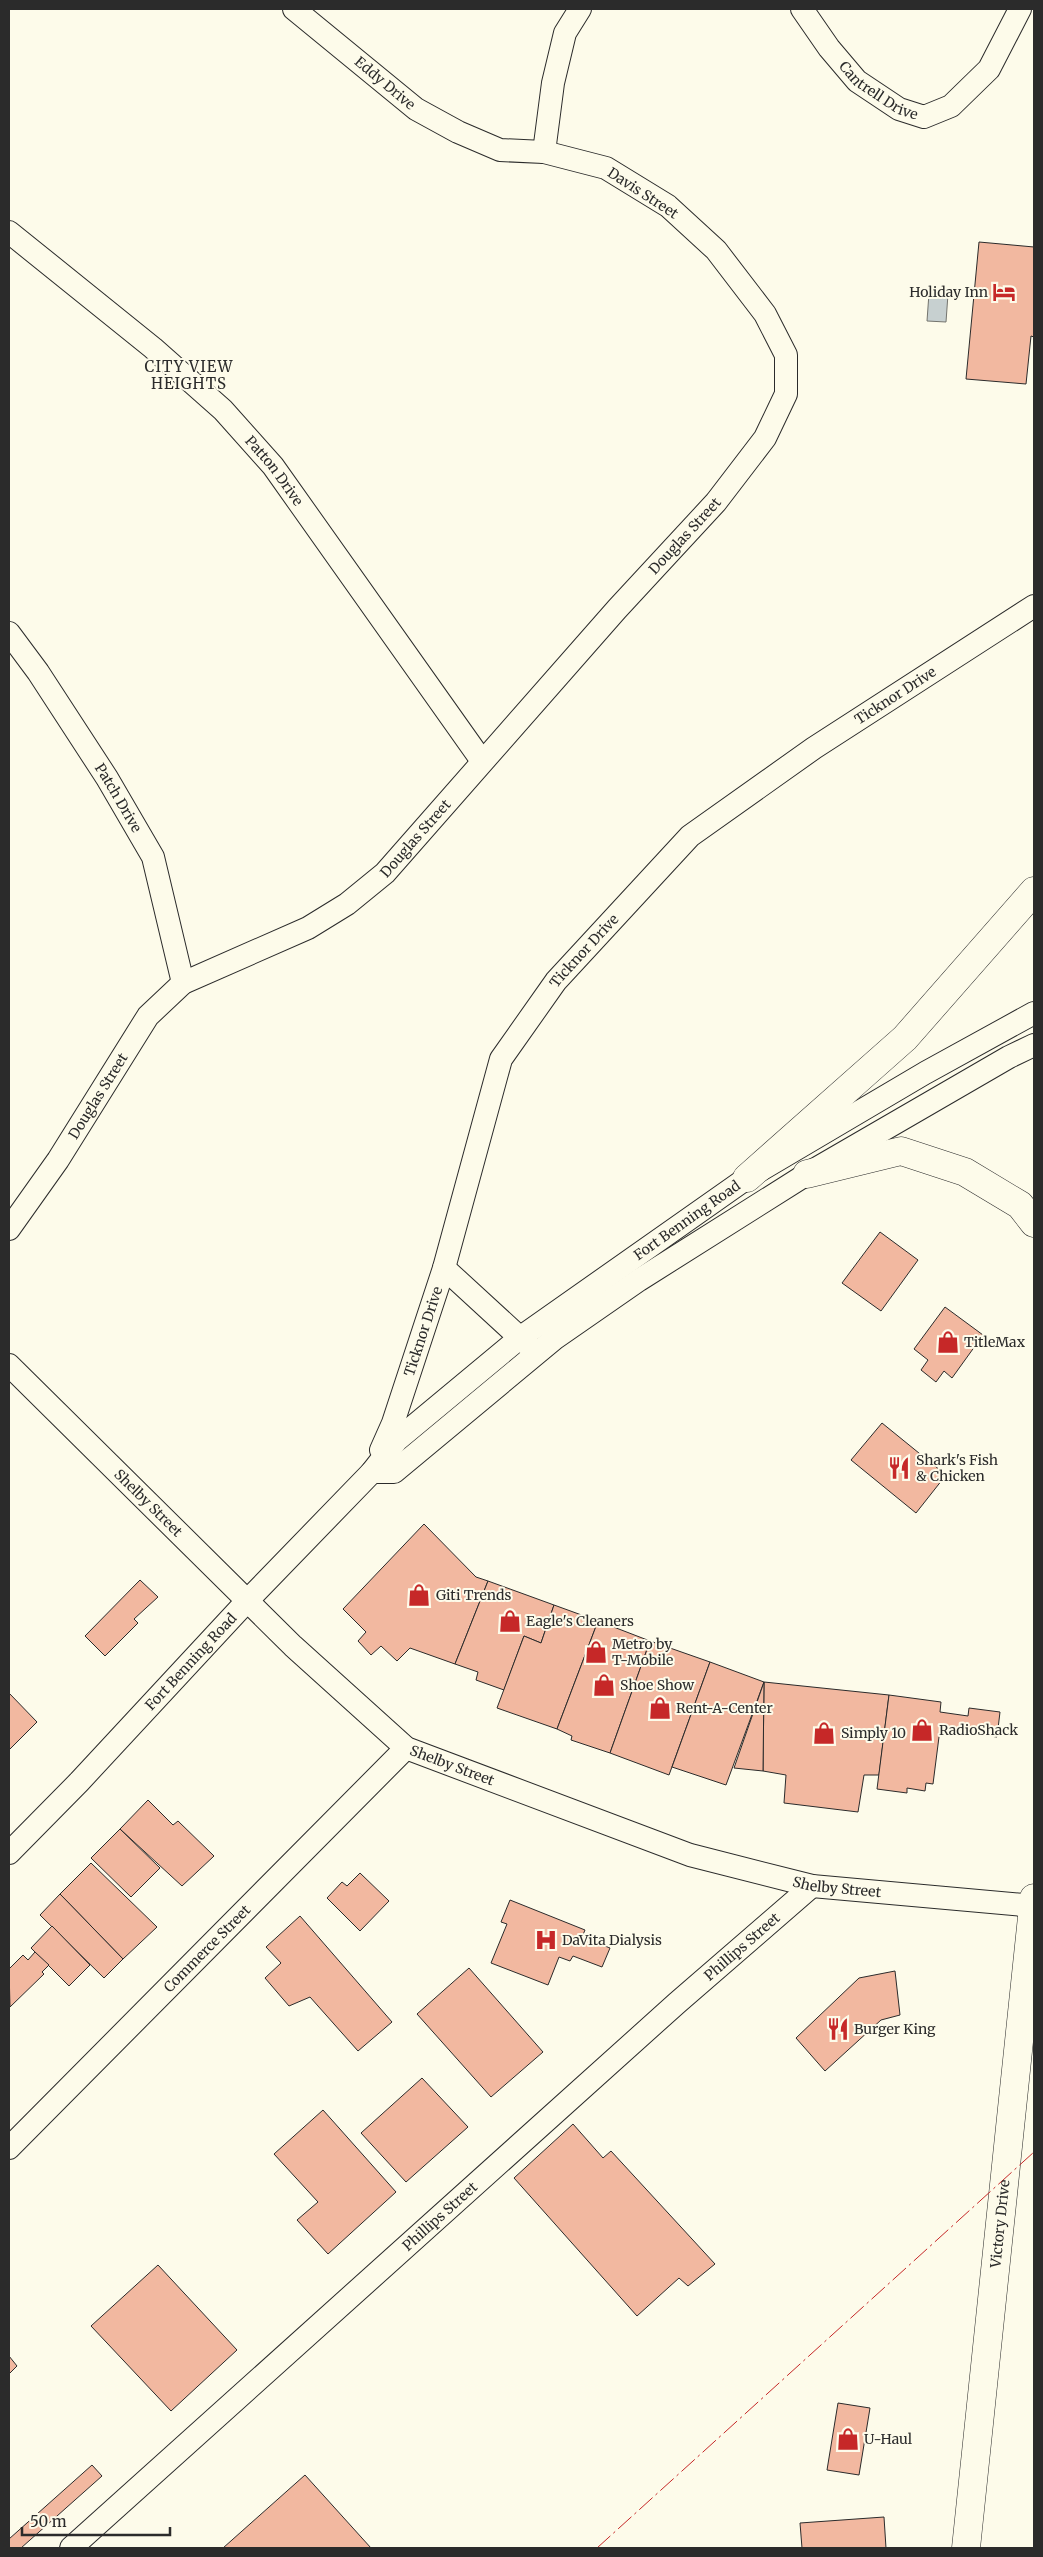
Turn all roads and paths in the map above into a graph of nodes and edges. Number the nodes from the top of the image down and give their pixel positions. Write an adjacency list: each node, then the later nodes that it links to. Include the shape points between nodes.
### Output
1 (294, 9): 5 (street, Eddy Drive, via 416,109 500,150)
2 (580, 9): 5 (street, via 565,33 553,84)
3 (802, 9): 4 (street, Cantrell Drive, via 829,48 858,81 899,109 924,117 951,106 989,69)
4 (1020, 9)
5 (544, 152): 7 (street, Davis Street, via 606,168 668,206 716,250 765,314 786,355)
6 (9, 232): 10 (street, Patton Drive, via 153,348 223,410 272,466)
7 (786, 394): 10 (street, Douglas Street, via 765,438 716,502)
8 (1034, 606): 19 (street, Ticknor Drive, via 814,748 690,836 556,981 501,1059)
9 (9, 633): 12 (street, Patch Drive, via 107,778 153,857)
10 (482, 761): 12 (street, Douglas Street, via 385,873 347,904 308,928)
11 (1034, 891): 16 (highway, via 905,1038)
12 (183, 983): 18 (street, Douglas Street, via 148,1016 58,1160)
13 (1034, 1013): 16 (street, Fort Benning Road)
14 (1034, 1045): 15 (street, Fort Benning Road)
15 (806, 1174): 17 (highway, via 901,1151 965,1172 1020,1205); 21 (street, Fort Benning Road, via 639,1280)
16 (747, 1178): 20 (street, Fort Benning Road)
17 (1034, 1223)
18 (9, 1229)
19 (444, 1268): 20 (street); 23 (street, Ticknor Drive, via 393,1422)
20 (521, 1337): 21 (street); 23 (street, Fort Benning Road, via 397,1440)
21 (536, 1354): 23 (street, Fort Benning Road, via 394,1472)
22 (9, 1365): 24 (street, Shelby Street)
23 (372, 1472): 24 (street, Fort Benning Road)
24 (248, 1600): 25 (street, Shelby Street, via 293,1646); 26 (street, Fort Benning Road)
25 (406, 1748): 27 (street, Shelby Street, via 690,1855); 29 (street, Commerce Street)
26 (9, 1853)
27 (812, 1886): 28 (street, Shelby Street); 30 (street, Phillips Street, via 677,2003)
28 (1034, 1903): 31 (highway, Victory Drive)
29 (9, 2148)
30 (71, 2548)
31 (966, 2548)

